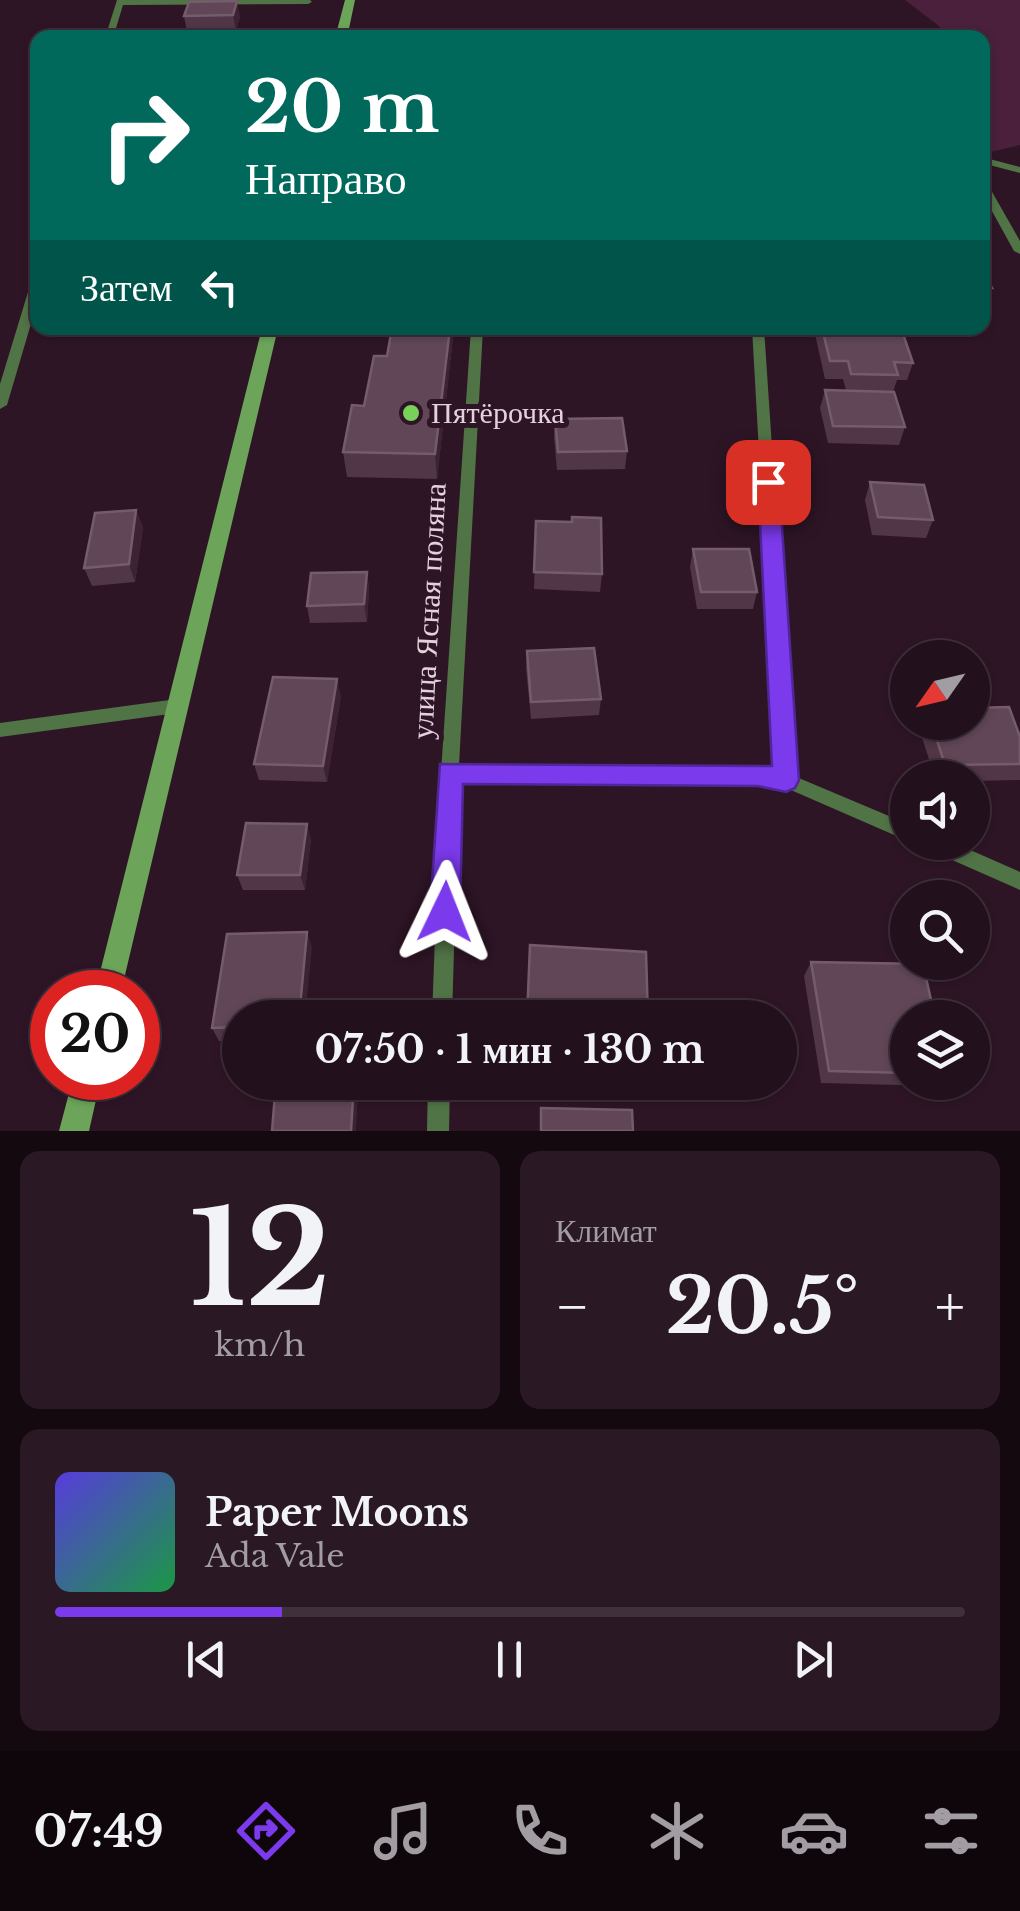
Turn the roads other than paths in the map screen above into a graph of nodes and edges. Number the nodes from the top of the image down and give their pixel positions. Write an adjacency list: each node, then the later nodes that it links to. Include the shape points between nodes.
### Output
1 (350, 0): 5 (main road)
2 (121, 2): 3 (lane); 4 (lane)
3 (308, 2)
4 (112, 30)
5 (343, 30)
6 (990, 162): 7 (lane)
7 (1020, 170)
8 (990, 198): 9 (lane)
9 (1020, 252)
10 (30, 306): 14 (lane)
11 (268, 335): 15 (main road)
12 (476, 335): 17 (lane, улица Ясная поляна)
13 (758, 335): 18 (lane)
14 (0, 405)
15 (177, 706): 16 (lane); 22 (main road)
16 (0, 730)
17 (450, 772): 18 (lane); 23 (lane, улица Ясная поляна)
18 (786, 780): 19 (lane)
19 (890, 825)
20 (972, 860): 21 (lane)
21 (1020, 881)
22 (113, 970)
23 (443, 1000)
24 (82, 1100): 26 (main road)
25 (439, 1100): 27 (lane)
26 (74, 1131)
27 (438, 1131)

